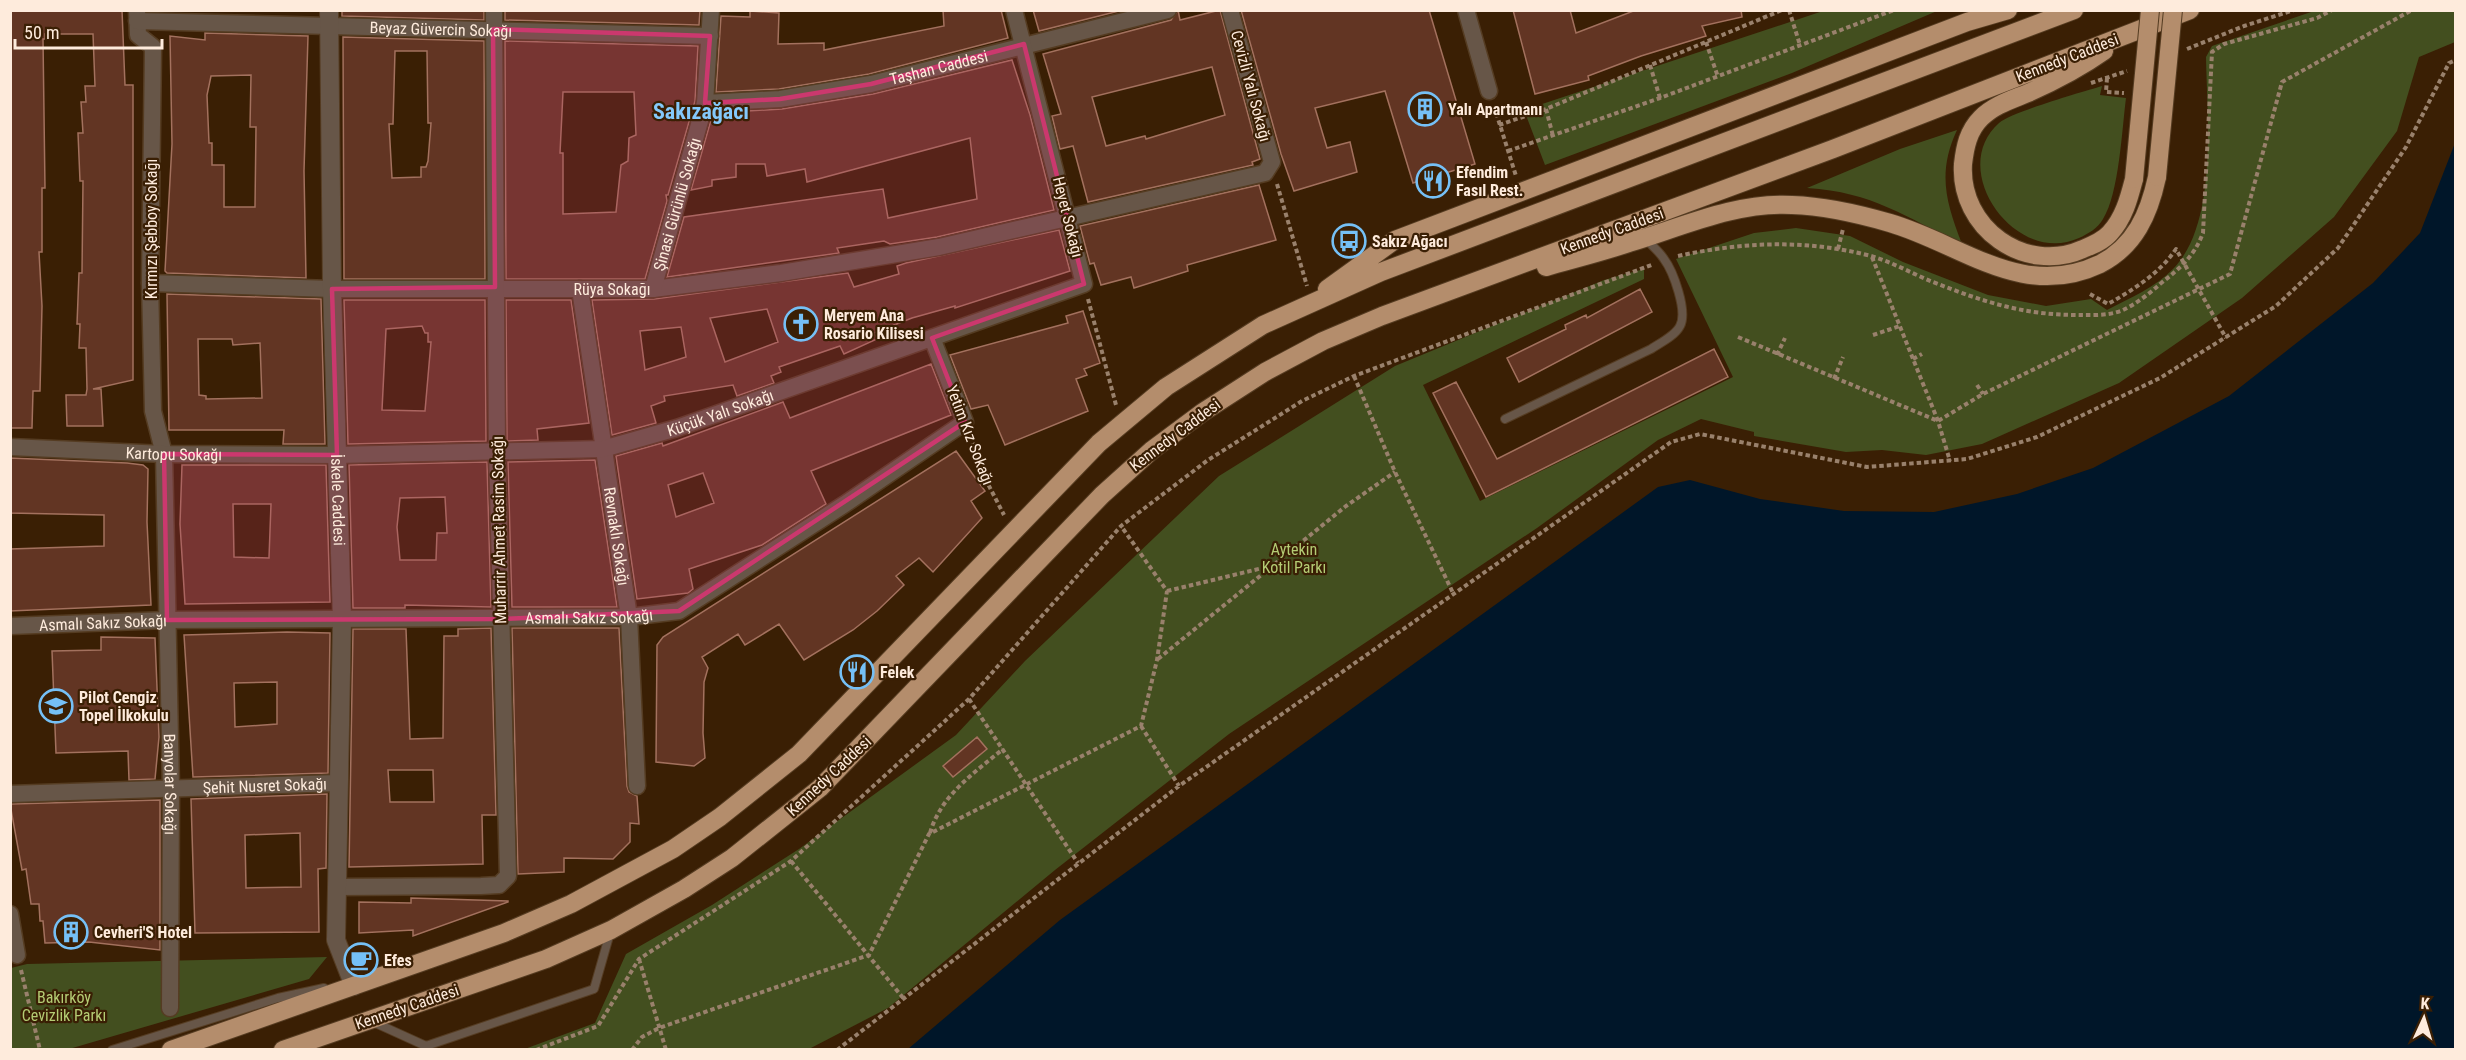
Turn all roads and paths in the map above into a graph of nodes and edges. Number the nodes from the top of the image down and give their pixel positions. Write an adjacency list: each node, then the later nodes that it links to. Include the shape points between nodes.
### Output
1 (494, 10): 22 (street, Muharrir Ahmet Rasim Sokağı)
2 (711, 10): 23 (street, Şinasi Gürünlü Sokağı)
3 (1014, 10): 26 (street, Heyet Sokağı)
4 (1168, 10): 26 (street, Taşhan Caddesi)
5 (1230, 10): 41 (street, Cevizli Yalı Sokağı)
6 (1466, 10): 33 (street)
7 (1782, 10): 25 (path)
8 (1789, 10): 27 (path)
9 (1894, 10): 27 (path)
10 (1987, 10): 21 (highway)
11 (2008, 10): 21 (highway)
12 (2074, 10): 58 (highway)
13 (2150, 10): 24 (highway, bridge, via 2134,179 2121,218 2099,243 2071,255 2039,257 2009,248 1985,228 1968,200 1963,173 1965,147 1979,120 1994,107 2078,69)
14 (2173, 10): 45 (highway, bridge, via 2152,200 2131,241 2111,258 2078,274 2054,278 2025,275 1996,267 1891,223 1791,204 1717,214)
15 (2190, 10): 24 (highway, Kennedy Caddesi)
16 (2294, 10): 28 (path)
17 (2332, 10): 48 (path, via 2317,18 2224,44 2212,52 2203,233)
18 (2412, 10): 53 (path, via 2282,82 2230,274)
19 (137, 16): 20 (street, Beyaz Güvercin Sokağı); 50 (street, Kırmızı Şebboy Sokağı, via 138,35 153,47)
20 (328, 17): 22 (street, Beyaz Güvercin Sokağı); 56 (street, İskele Caddesi)
21 (1967, 22): 42 (highway)
22 (493, 29): 23 (street, Beyaz Güvercin Sokağı); 52 (street, Muharrir Ahmet Rasim Sokağı)
23 (710, 36): 36 (street, Şinasi Gürünlü Sokağı)
24 (2123, 37): 49 (highway, Kennedy Caddesi)
25 (1706, 42): 30 (path); 32 (path)
26 (1024, 44): 36 (street, Taşhan Caddesi, via 871,84 780,99); 44 (street, Heyet Sokağı)
27 (1800, 45): 32 (path)
28 (2181, 51)
29 (2456, 60): 64 (path, via 2449,63 2406,147 2338,248 2276,306)
30 (1650, 65): 35 (path); 37 (path)
31 (2128, 70): 34 (path, via 2106,78 2106,92)
32 (1718, 77): 35 (path)
33 (1489, 90): 38 (path)
34 (2130, 93)
35 (1660, 98): 39 (path)
36 (705, 103): 55 (street, Şinasi Gürünlü Sokağı)
37 (1546, 109): 38 (path); 39 (path)
38 (1499, 125): 40 (path)
39 (1553, 136): 40 (path)
40 (1508, 152): 42 (path)
41 (1272, 162): 44 (street, Rüya Sokağı, via 1264,173)
42 (1521, 191): 58 (highway, via 1395,240)
43 (1281, 202): 58 (path)
44 (1068, 218): 51 (street, Heyet Sokağı); 55 (street, Rüya Sokağı, via 939,247)
45 (1645, 238): 47 (lane); 49 (highway, via 1533,270)
46 (1872, 256): 47 (path, via 1779,242 1713,248); 48 (path, via 1998,305 2042,315 2098,315 2122,310 2147,296); 59 (path)
47 (1665, 260): 69 (path); 73 (lane, via 1683,316 1673,334 1651,349)
48 (2186, 263): 53 (path); 57 (path, via 2176,249 2170,259 2133,290 2108,304)
49 (1485, 278): 109 (highway, Kennedy Caddesi, via 1323,341 1265,372 1186,424 1102,495 820,788 732,858)
50 (150, 284): 56 (street, Rüya Sokağı); 80 (street, Kırmızı Şebboy Sokağı, via 153,411)
51 (1084, 284): 62 (street, Küçük Yalı Sokağı); 76 (path)
52 (495, 287): 54 (street, Rüya Sokağı); 56 (street, Rüya Sokağı); 79 (street, Muharrir Ahmet Rasim Sokağı)
53 (2201, 288): 64 (path); 72 (path)
54 (580, 289): 55 (street, Rüya Sokağı); 78 (street, Revnaklı Sokağı)
55 (653, 289)
56 (333, 290): 81 (street, İskele Caddesi)
57 (2090, 294)
58 (1312, 301): 76 (highway, via 1263,324 1200,364)
59 (1900, 326): 60 (path); 68 (path)
60 (1873, 335)
61 (1738, 337): 66 (path)
62 (932, 338): 75 (street, Yetim Kız Sokağı); 78 (street, Küçük Yalı Sokağı, via 677,428)
63 (1785, 338): 66 (path)
64 (2226, 338): 82 (path, via 2160,378 2037,437 1967,459)
65 (1922, 354): 68 (path)
66 (1777, 355): 70 (path)
67 (1843, 357): 70 (path)
68 (1913, 359): 74 (path)
69 (1354, 375): 83 (path); 84 (path, via 1302,401 1208,460)
70 (1834, 379): 74 (path)
71 (1977, 385): 72 (path)
72 (1983, 394): 74 (path)
73 (1505, 419)
74 (1938, 421): 82 (path)
75 (965, 422): 85 (path, Yetim Kız Sokağı, via 988,484); 89 (street, Asmalı Sakız Sokağı, via 679,611)
76 (1121, 424): 85 (highway)
77 (10, 447): 80 (street, Kartopu Sokağı)
78 (603, 449): 79 (street, Küçük Yalı Sokağı); 89 (street, Revnaklı Sokağı)
79 (497, 451): 81 (street, Küçük Yalı Sokağı); 91 (street, Muharrir Ahmet Rasim Sokağı)
80 (164, 454): 81 (street, Kartopu Sokağı); 92 (street, Banyolar Sokağı)
81 (338, 455): 90 (street, İskele Caddesi)
82 (1950, 460): 88 (path, via 1867,467 1700,434 1671,442)
83 (1395, 472): 86 (path); 88 (path)
84 (1121, 526): 87 (path); 95 (path)
85 (1013, 531): 113 (highway, via 813,740 720,818 673,849 571,904 504,933)
86 (1274, 565): 87 (path); 94 (path)
87 (1167, 591): 94 (path)
88 (1455, 595): 101 (path)
89 (629, 617): 91 (street, Asmalı Sakız Sokağı); 100 (street, Revnaklı Sokağı)
90 (342, 619): 91 (street, Asmalı Sakız Sokağı); 92 (street, Asmalı Sakız Sokağı); 98 (street, İskele Caddesi)
91 (500, 619): 107 (street, Muharrir Ahmet Rasim Sokağı, via 508,876 499,885)
92 (167, 620): 93 (street, Asmalı Sakız Sokağı); 102 (street, Banyolar Sokağı)
93 (10, 626)
94 (1157, 660): 96 (path)
95 (969, 699): 97 (path); 105 (path)
96 (1142, 726): 99 (path); 101 (path)
97 (1003, 749): 99 (path); 104 (path, via 944,802)
98 (338, 783): 102 (street, Şehit Nusret Sokağı); 107 (street, İskele Caddesi)
99 (1027, 784): 104 (path); 106 (path)
100 (637, 786)
101 (1179, 786): 106 (path)
102 (171, 789): 103 (street, Şehit Nusret Sokağı); 115 (street, Banyolar Sokağı)
103 (10, 794)
104 (929, 834): 110 (path)
105 (791, 861): 110 (path); 112 (path)
106 (1078, 863): 114 (path)
107 (337, 887): 113 (street, İskele Caddesi, via 336,940)
108 (10, 914): 111 (street)
109 (611, 930): 116 (highway, Kennedy Caddesi, via 546,959); 116 (lane, via 594,989 426,1046)
110 (869, 955): 114 (path); 117 (path)
111 (14, 956): 118 (path)
112 (639, 959): 117 (path); 122 (path, via 598,1026)
113 (354, 986): 119 (lane, via 278,998); 120 (highway)
114 (904, 999): 125 (path)
115 (170, 1008)
116 (368, 1020): 121 (highway, Kennedy Caddesi)
117 (659, 1028): 123 (path, via 642,1037); 124 (path)
118 (40, 1050)
119 (112, 1050)
120 (171, 1050)
121 (283, 1050)
122 (536, 1050)
123 (632, 1050)
124 (666, 1050)
125 (837, 1050)

